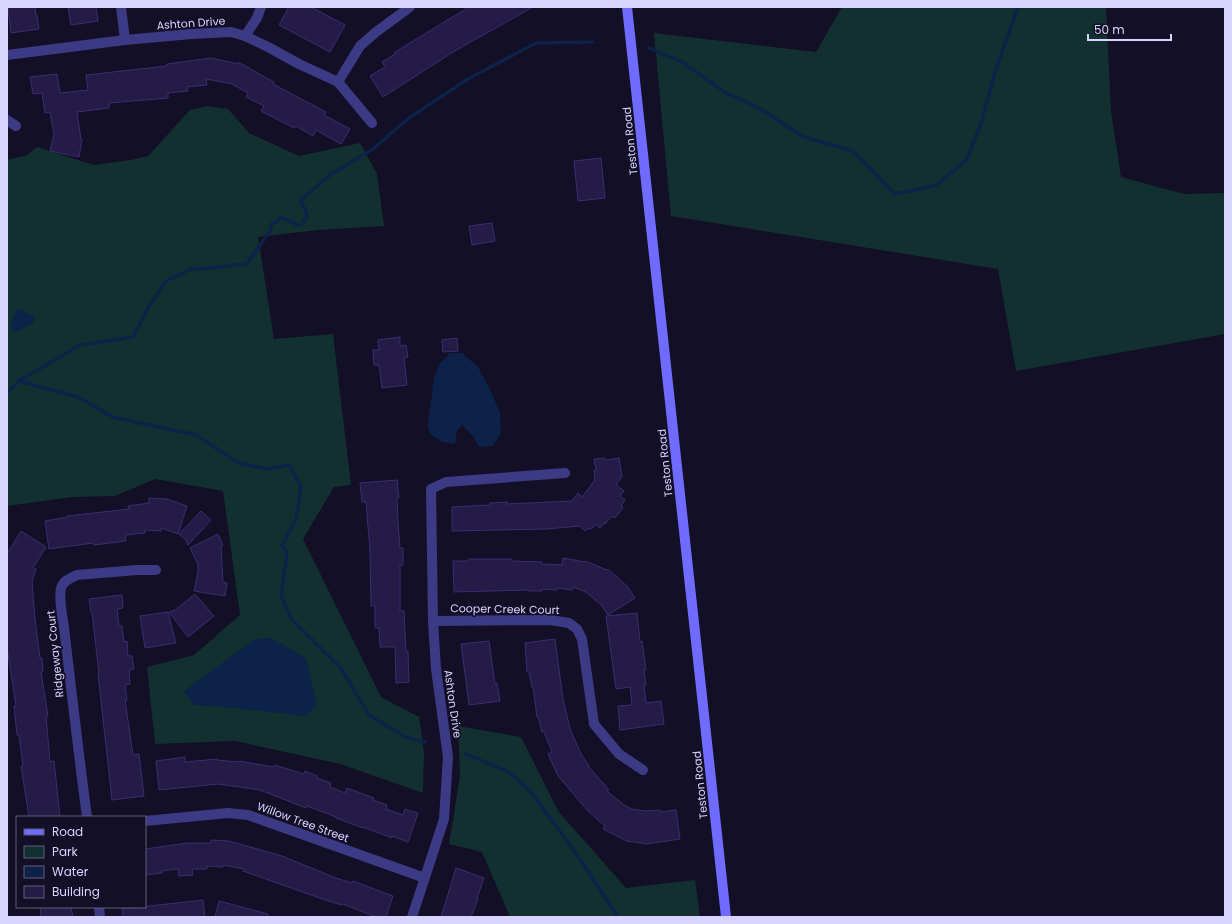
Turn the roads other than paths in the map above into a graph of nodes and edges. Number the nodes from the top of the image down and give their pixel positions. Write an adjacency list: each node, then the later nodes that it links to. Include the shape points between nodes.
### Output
1 (121, 7): 6 (street)
2 (261, 7): 5 (street)
3 (410, 7): 8 (street, via 360,46)
4 (627, 7): 20 (main road, Teston Road)
5 (245, 36): 6 (street, Ashton Drive, via 231,32); 8 (street, Ashton Drive)
6 (125, 40): 7 (street, Ashton Drive)
7 (7, 55)
8 (338, 82): 10 (street, Ashton Drive)
9 (7, 120): 11 (street)
10 (372, 123)
11 (16, 126)
12 (565, 473): 14 (street, Ashton Drive, via 446,482 431,489)
13 (156, 570): 16 (street, Ridgeway Court, via 77,575 68,578 62,586 60,596)
14 (433, 621): 15 (street, Cooper Creek Court, via 550,620 569,623 577,629 582,639 594,724 619,754); 18 (street, Ashton Drive, via 436,669 448,757 444,819)
15 (643, 770)
16 (87, 816)
17 (146, 821): 18 (street, Willow Tree Street, via 228,813 248,815)
18 (425, 878): 19 (street, Ashton Drive)
19 (412, 917)
20 (726, 917)

